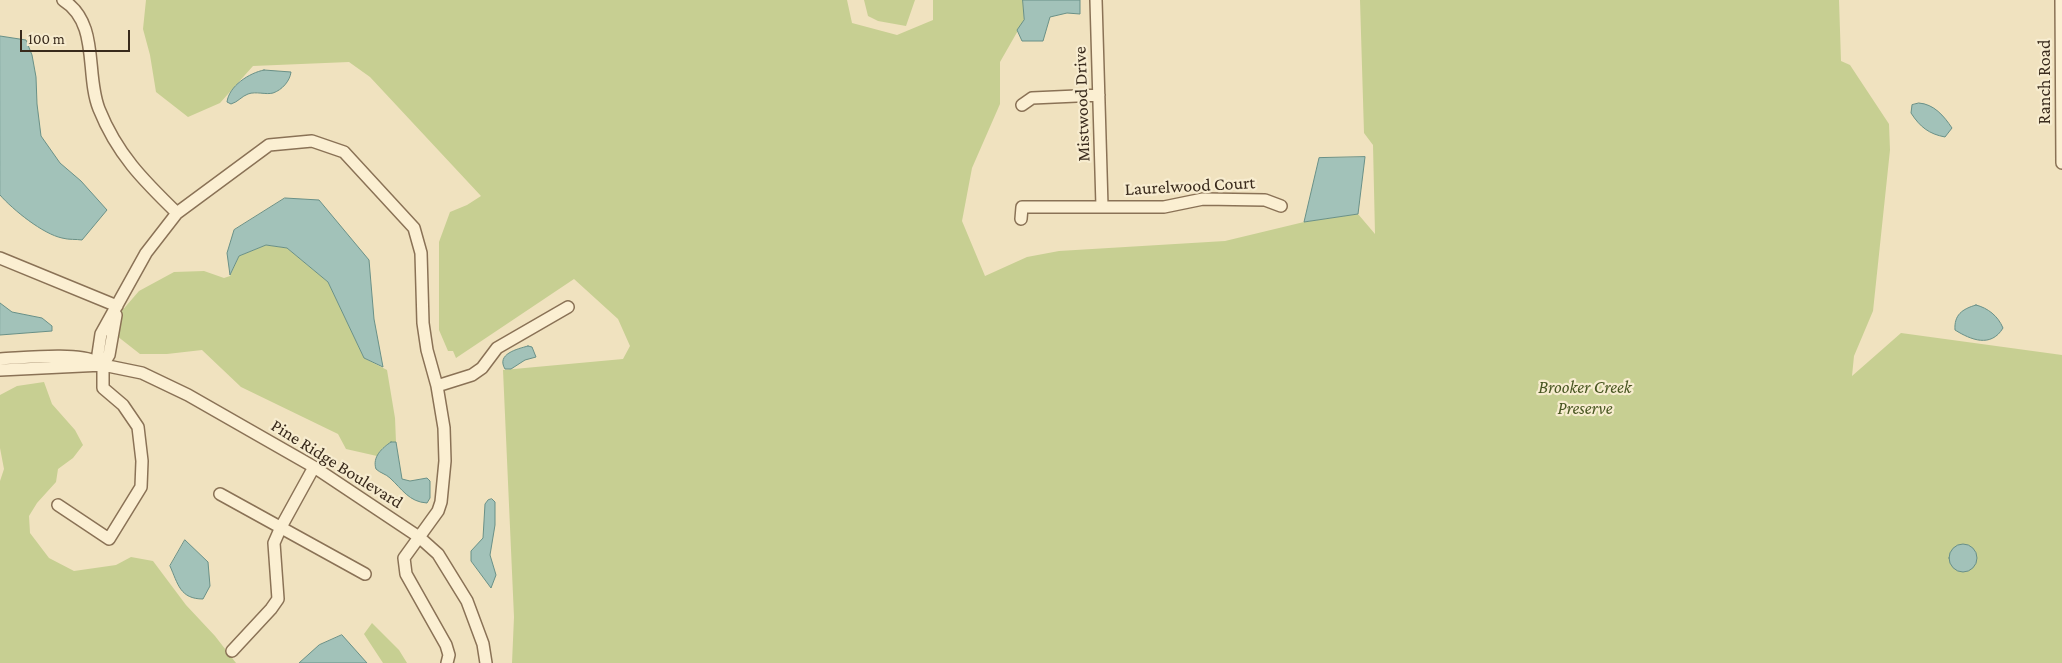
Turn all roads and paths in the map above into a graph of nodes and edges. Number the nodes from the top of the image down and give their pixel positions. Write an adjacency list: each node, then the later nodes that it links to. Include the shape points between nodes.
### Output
1 (63, 0): 9 (street, via 72,5 83,21 98,108 116,144 141,178)
2 (1096, 0): 4 (street, Mistwood Drive)
3 (2061, 0): 6 (street, Ranch Road)
4 (1099, 95): 5 (street, via 1032,98); 7 (street, Mistwood Drive)
5 (1022, 105)
6 (2062, 163)
7 (1102, 206): 8 (street, Laurelwood Court, via 1164,207 1204,199 1265,200); 10 (street, Laurelwood Court, via 1022,207)
8 (1281, 206)
9 (177, 213): 12 (street, via 146,253); 17 (street, via 269,145 312,141 344,152 414,228 420,253 427,350)
10 (1021, 219)
11 (0, 258): 12 (street)
12 (117, 306): 15 (street, via 101,334 98,354)
13 (568, 306): 17 (street, via 497,348 482,368 472,375)
14 (0, 358): 15 (street, Pine Ridge Boulevard, via 76,357 92,359)
15 (103, 365): 16 (street, Pine Ridge Boulevard); 18 (street, Pine Ridge Boulevard, via 142,373 188,395); 20 (street, via 103,388 123,405 138,426 141,487 109,539)
16 (0, 370)
17 (437, 386): 22 (street, via 444,428 441,502)
18 (314, 467): 21 (street); 22 (street, Pine Ridge Boulevard)
19 (220, 494): 21 (street)
20 (58, 505)
21 (281, 527): 23 (street); 24 (street, via 274,543 278,599)
22 (419, 537): 25 (street, via 404,558 406,574 446,645); 26 (street, Pine Ridge Boulevard, via 438,554 467,601 483,644)
23 (365, 574)
24 (232, 650)
25 (447, 663)
26 (486, 663)

